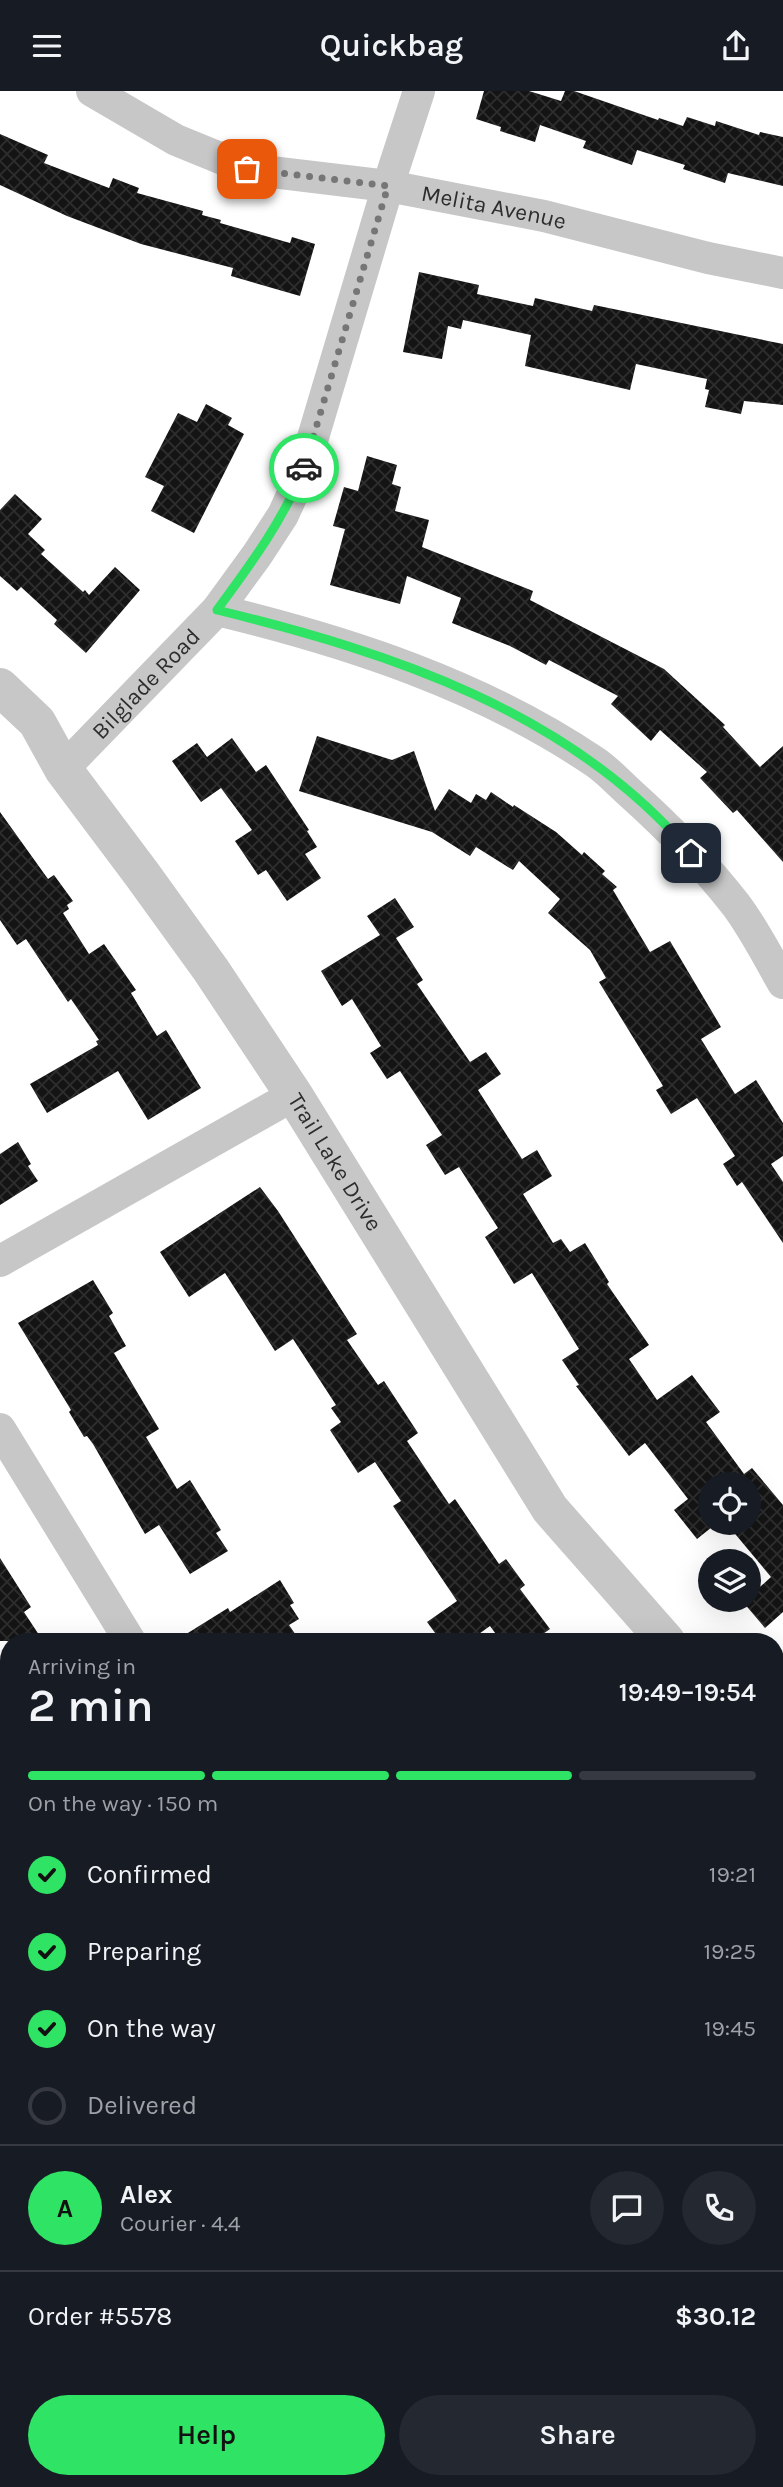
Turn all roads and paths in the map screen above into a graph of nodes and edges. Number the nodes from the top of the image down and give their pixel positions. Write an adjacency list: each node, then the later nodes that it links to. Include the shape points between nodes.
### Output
1 (92, 91): 3 (street, Melita Avenue, via 176,140 247,169)
2 (418, 91): 3 (street, Bilglade Road)
3 (388, 186): 4 (street, Melita Avenue, via 544,216); 5 (street, Bilglade Road, via 303,471 283,515)
4 (783, 273)
5 (217, 610): 7 (street, Bilglade Road); 8 (street, via 353,648 462,688 597,763 676,834 737,907)
6 (0, 687): 7 (street, Trail Lake Drive, via 37,722)
7 (63, 769): 9 (street, Trail Lake Drive, via 211,970)
8 (783, 983)
9 (294, 1095): 10 (street); 13 (street, Trail Lake Drive, via 550,1509)
10 (0, 1261)
11 (0, 1429): 12 (street)
12 (125, 1633)
13 (659, 1633)

